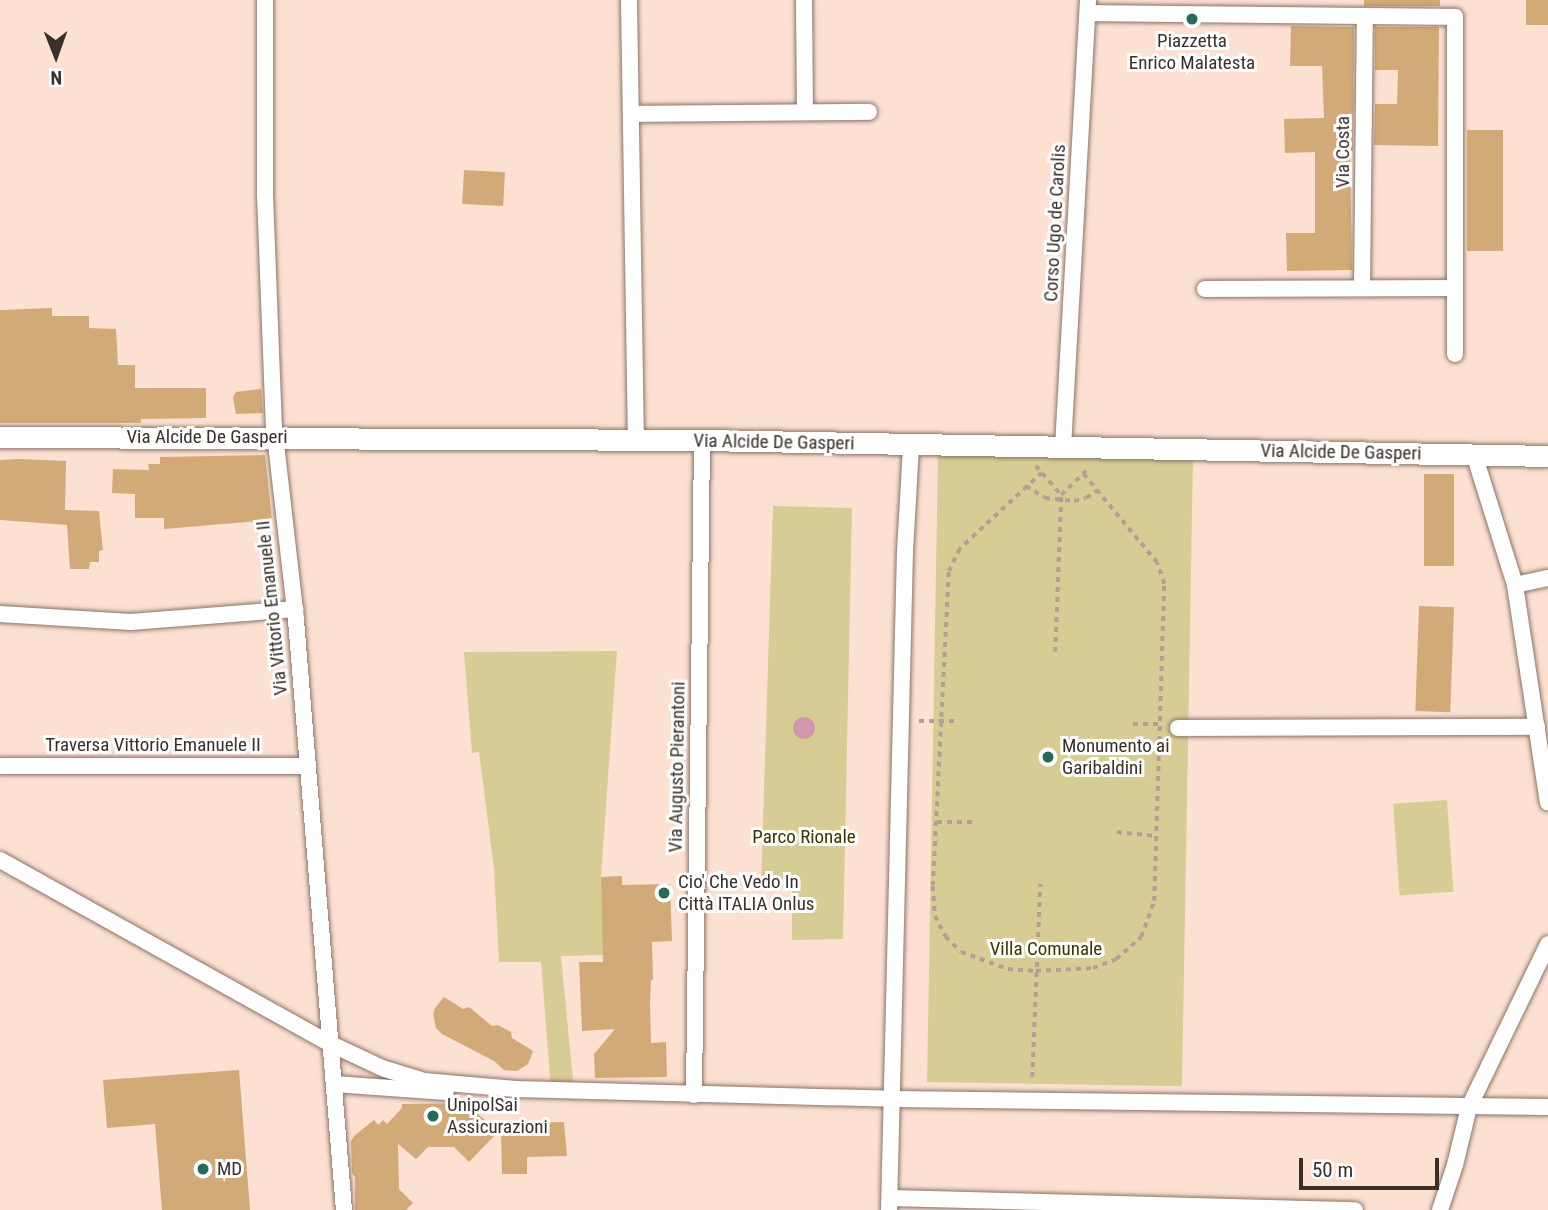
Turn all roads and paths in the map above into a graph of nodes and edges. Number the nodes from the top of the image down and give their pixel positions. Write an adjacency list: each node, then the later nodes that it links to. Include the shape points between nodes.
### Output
1 (265, 0): 15 (street, Via Vittorio Emanuele II, via 265,195)
2 (629, 0): 10 (street)
3 (804, 0): 8 (street)
4 (1420, 0): 7 (street)
5 (1088, 7): 6 (street); 20 (street, Corso Ugo de Carolis)
6 (1365, 17): 7 (street); 11 (street, Via Costa)
7 (1420, 17): 12 (street, via 1455,17)
8 (805, 111): 9 (street); 10 (street)
9 (869, 111)
10 (631, 114): 17 (street)
11 (1363, 288): 12 (street); 13 (street)
12 (1455, 288): 14 (street)
13 (1205, 289)
14 (1455, 354)
15 (275, 436): 16 (main road, Via Alcide De Gasperi); 17 (main road, Via Alcide De Gasperi); 32 (street, Via Vittorio Emanuele II)
16 (0, 437)
17 (636, 440): 18 (main road, Via Alcide De Gasperi)
18 (702, 440): 19 (main road, Via Alcide De Gasperi); 57 (street, Via Augusto Pierantoni)
19 (911, 446): 20 (main road, Via Alcide De Gasperi); 58 (street)
20 (1063, 447): 21 (main road, Via Alcide De Gasperi)
21 (1475, 454): 22 (main road, Via Alcide De Gasperi); 31 (street)
22 (1548, 456)
23 (1030, 459): 25 (path)
24 (1097, 460): 26 (path)
25 (1042, 473): 27 (path); 29 (path)
26 (1083, 474): 28 (path); 29 (path)
27 (1026, 486): 29 (path, via 1035,494); 35 (path, via 960,549 949,572)
28 (1098, 489): 29 (path, via 1086,498); 39 (path, via 1157,563 1164,584)
29 (1061, 498): 34 (path)
30 (1548, 578): 31 (street)
31 (1516, 585): 40 (street)
32 (295, 609): 33 (street, via 131,622); 43 (street, Via Vittorio Emanuele II)
33 (0, 614)
34 (1055, 652)
35 (942, 720): 36 (path); 37 (path); 45 (path)
36 (919, 721)
37 (958, 721)
38 (1133, 724): 39 (path)
39 (1160, 724): 41 (path); 48 (path)
40 (1537, 727): 41 (street); 44 (street)
41 (1178, 728)
42 (0, 766): 43 (street, Traversa Vittorio Emanuele II)
43 (307, 766): 53 (street, Via Vittorio Emanuele II)
44 (1548, 803)
45 (937, 822): 46 (path); 52 (path, via 935,916 946,937 961,952 983,962)
46 (976, 822)
47 (1117, 832): 48 (path)
48 (1156, 835): 52 (path, via 1154,901 1141,937 1116,959 1093,968)
49 (0, 860): 53 (street)
50 (1040, 884): 52 (path)
51 (1548, 944): 59 (street)
52 (1036, 971): 54 (path)
53 (331, 1044): 55 (street, Via Vittorio Emanuele II); 56 (street, via 382,1068 425,1081)
54 (1032, 1077)
55 (334, 1084): 56 (street, via 422,1092); 64 (street, Via Vittorio Emanuele II)
56 (473, 1087): 57 (street)
57 (694, 1094): 58 (street)
58 (893, 1099): 59 (street); 61 (street)
59 (1469, 1107): 60 (street); 65 (street)
60 (1548, 1107)
61 (889, 1204): 62 (street)
62 (1213, 1208): 63 (street)
63 (1355, 1209)
64 (344, 1210)
65 (1440, 1210)

